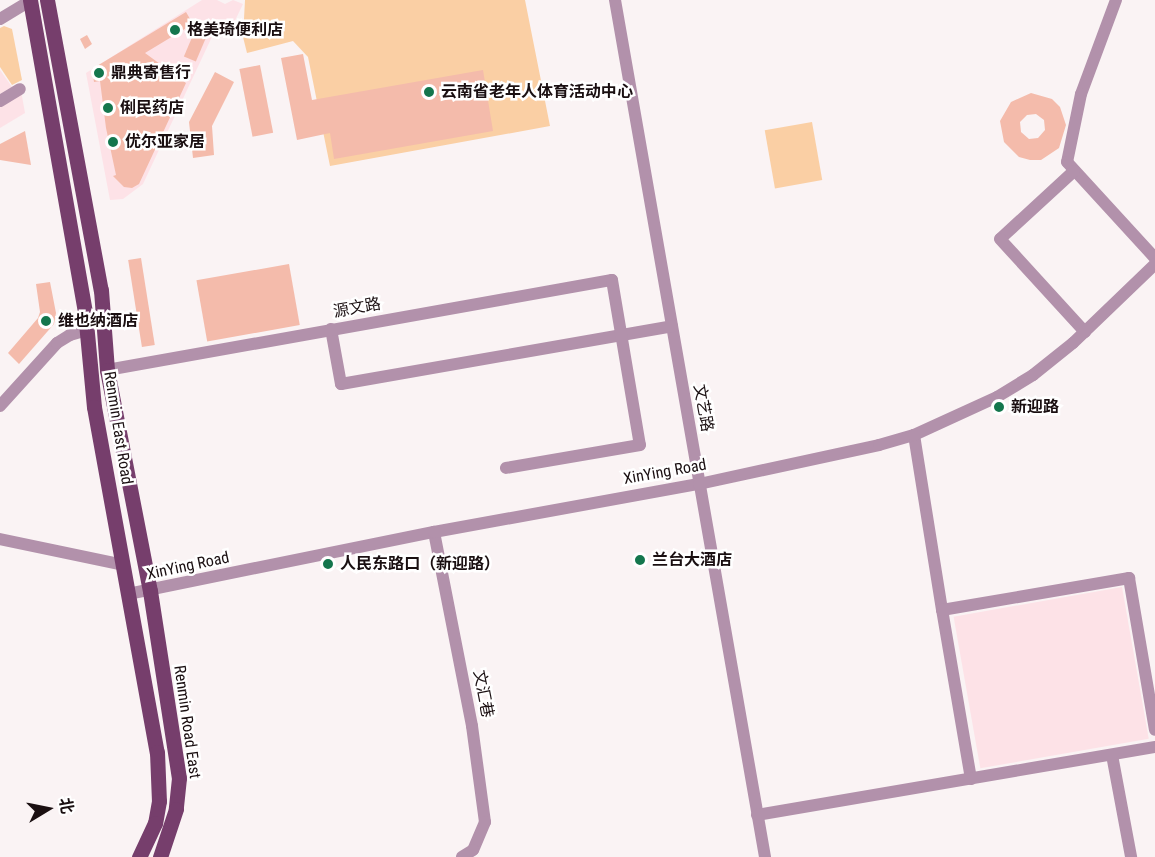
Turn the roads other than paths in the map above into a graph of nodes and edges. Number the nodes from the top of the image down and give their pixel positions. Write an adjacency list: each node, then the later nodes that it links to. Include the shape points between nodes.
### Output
1 (30, 0): 5 (street); 13 (main road, Renmin East Road)
2 (47, 0): 16 (main road, Renmin East Road, via 101,290)
3 (615, 0): 11 (street, 文艺路)
4 (1116, 0): 8 (street, via 1081,94 1066,162)
5 (0, 19)
6 (20, 89): 7 (street)
7 (0, 101)
8 (1074, 171): 9 (street); 14 (street, via 1000,239)
9 (1155, 258)
10 (1155, 264): 14 (street, XinYing Road)
11 (672, 326): 15 (street); 20 (street, 文艺路)
12 (331, 329): 15 (street, via 341,384); 15 (street, 源文路, via 612,280); 16 (street, 源文路)
13 (87, 330): 17 (street, via 57,343); 23 (main road, Renmin East Road, via 94,407)
14 (1085, 332): 18 (street, XinYing Road, via 1033,375)
15 (621, 335): 19 (street, via 640,445)
16 (107, 370): 24 (main road, Renmin East Road)
17 (0, 406)
18 (914, 435): 20 (street, XinYing Road); 26 (street)
19 (506, 468)
20 (699, 483): 21 (street, XinYing Road); 31 (street, 文艺路)
21 (434, 532): 24 (street, XinYing Road); 34 (street, 文汇巷, via 472,726 485,822 473,850)
22 (0, 539): 23 (street)
23 (123, 565): 25 (main road, Renmin East Road)
24 (150, 591): 25 (street, XinYing Road); 33 (main road, Renmin Road East, via 179,778 176,809)
25 (128, 594): 32 (main road, Renmin East Road, via 159,776 155,823)
26 (942, 610): 27 (street, via 1129,578); 30 (street)
27 (1155, 730)
28 (1155, 747): 29 (street)
29 (1112, 755): 30 (street); 36 (street)
30 (971, 779): 31 (street)
31 (757, 815): 35 (street, 文艺路)
32 (139, 857)
33 (160, 857)
34 (462, 857)
35 (765, 857)
36 (1131, 857)

